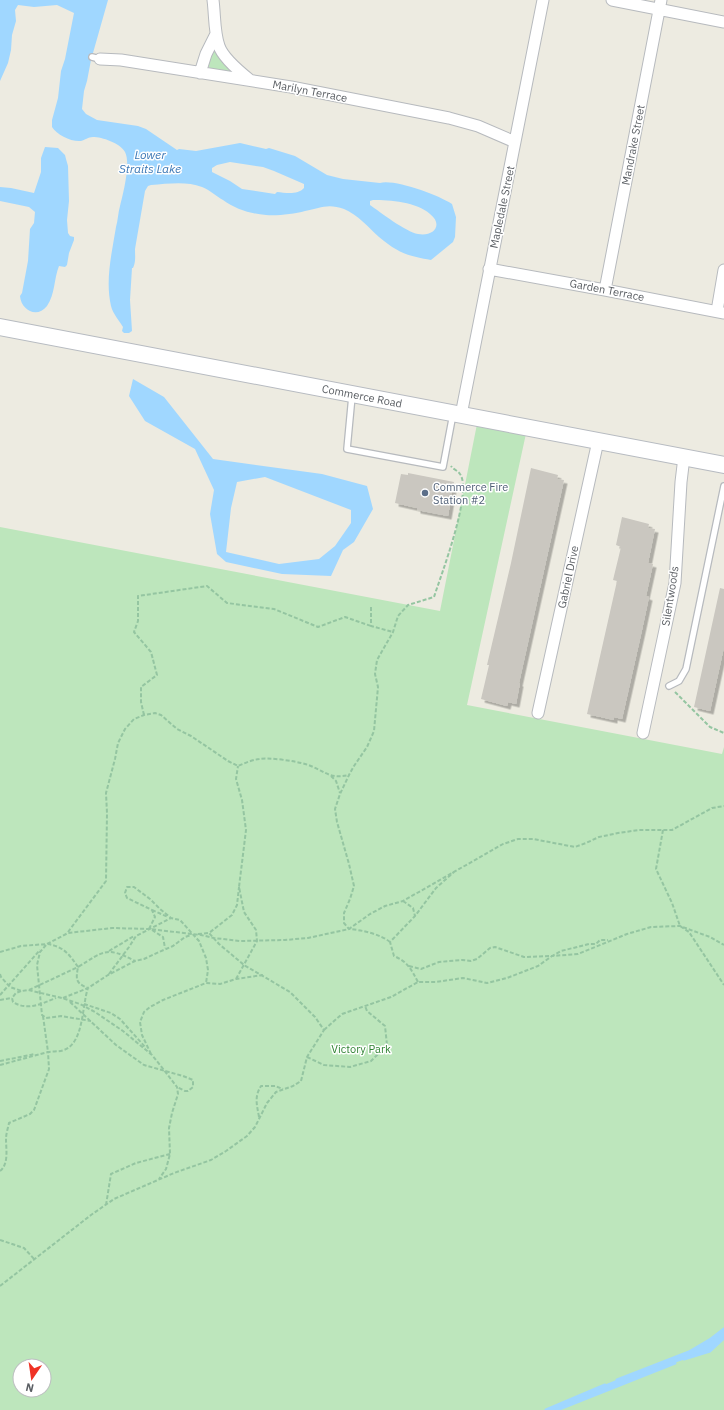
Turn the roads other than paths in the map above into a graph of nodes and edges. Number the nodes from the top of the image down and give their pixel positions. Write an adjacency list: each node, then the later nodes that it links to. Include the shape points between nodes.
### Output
1 (213, 0): 6 (street)
2 (543, 0): 10 (street, Mapledale Street)
3 (612, 0): 4 (street)
4 (660, 4): 5 (street); 13 (street, Mandrake Street)
5 (724, 22)
6 (216, 34): 8 (street); 9 (street, via 219,47 235,68)
7 (96, 58): 8 (street, Marilyn Terrace)
8 (200, 73): 9 (street, Marilyn Terrace)
9 (251, 80): 10 (street, Marilyn Terrace, via 449,118 478,126)
10 (515, 142): 11 (street, Mapledale Street)
11 (489, 269): 13 (street, Garden Terrace); 17 (street, Mapledale Street)
12 (724, 270): 14 (street)
13 (605, 290): 14 (street, Garden Terrace)
14 (720, 312)
15 (0, 327): 16 (main road, Commerce Road)
16 (352, 394): 17 (main road, Commerce Road); 17 (lane, via 347,449 443,467)
17 (457, 414): 18 (main road, Commerce Road)
18 (598, 441): 19 (main road, Commerce Road); 23 (street, Gabriel Drive)
19 (684, 457): 20 (main road, Commerce Road); 24 (street, Silentwoods, via 675,583)
20 (724, 465)
21 (724, 486): 22 (lane, via 686,669 679,681)
22 (669, 686)
23 (538, 712)
24 (643, 732)

